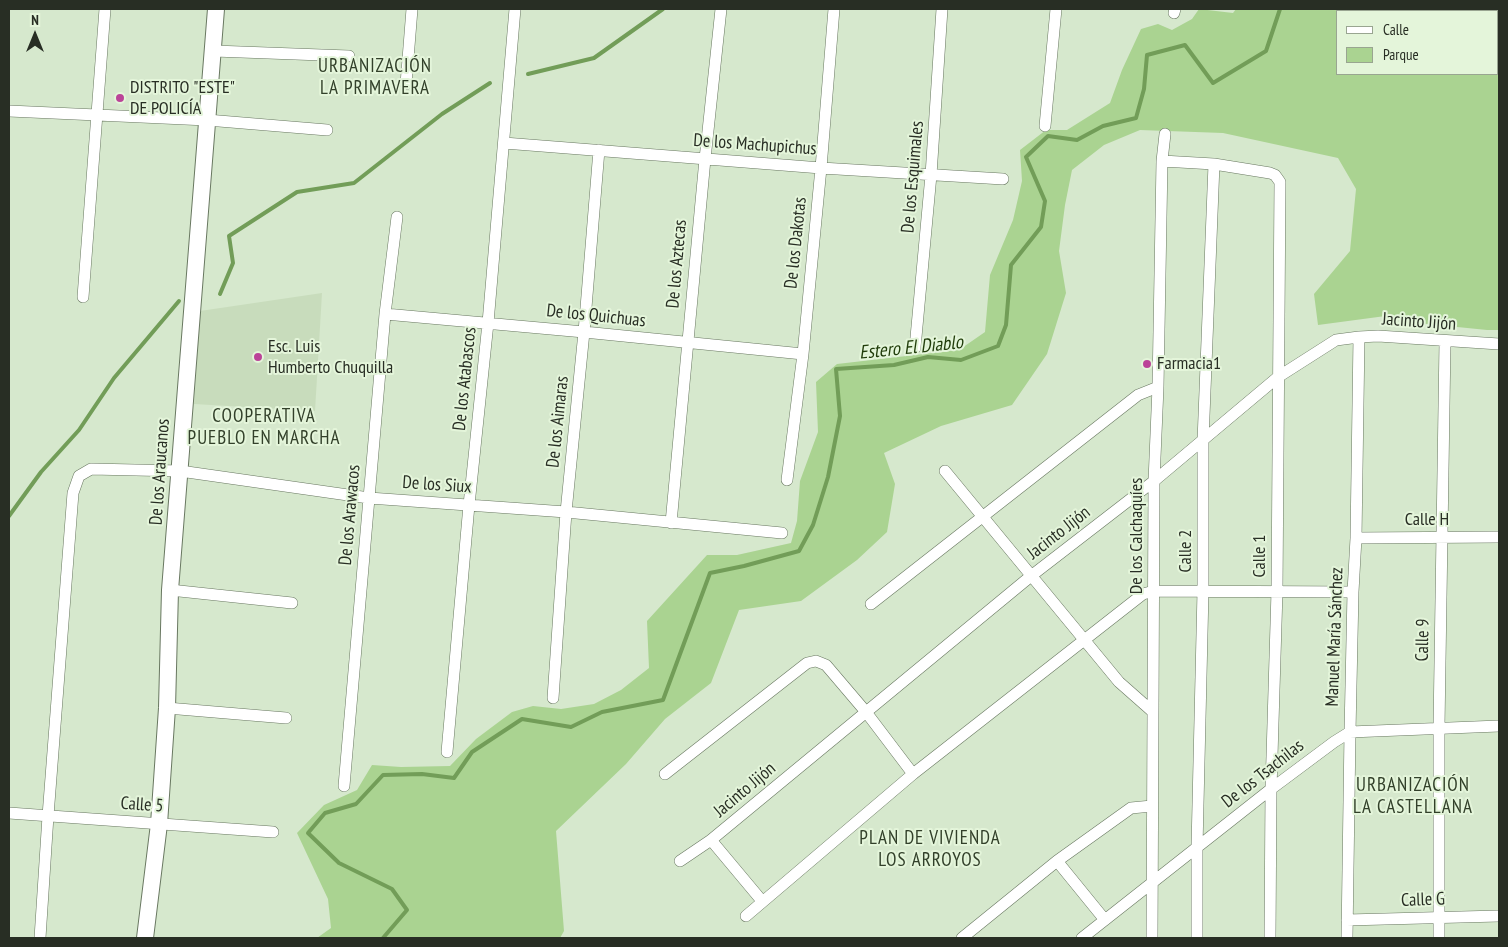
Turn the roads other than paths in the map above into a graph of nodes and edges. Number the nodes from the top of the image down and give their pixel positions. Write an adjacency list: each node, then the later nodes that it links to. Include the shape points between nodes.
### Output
1 (105, 9): 13 (street)
2 (216, 9): 9 (street, De los Araucanos)
3 (412, 9): 11 (street)
4 (515, 9): 18 (street, De los Atabascos)
5 (722, 9): 20 (street, De los Aztecas)
6 (834, 9): 23 (street, De los Dakotas)
7 (942, 9): 24 (street, De los Esquimales)
8 (1056, 9): 15 (street)
9 (214, 50): 10 (street); 14 (street, De los Araucanos)
10 (350, 56)
11 (406, 84)
12 (9, 111): 13 (street)
13 (98, 116): 14 (street); 27 (street)
14 (207, 120): 16 (street); 40 (street, De los Araucanos)
15 (1045, 126)
16 (327, 130)
17 (1165, 134): 21 (street, De los Calchaquíes)
18 (504, 143): 19 (street, De los Machupichus); 29 (street, De los Atabascos)
19 (599, 150): 20 (street, De los Machupichus); 30 (street, De los Aimaras)
20 (705, 159): 23 (street, De los Machupichus); 32 (street, De los Aztecas)
21 (1162, 161): 22 (street); 38 (street, De los Calchaquíes)
22 (1214, 164): 37 (street, Calle 1, via 1270,172 1280,182); 39 (street, Calle 2)
23 (821, 168): 24 (street, De los Machupichus); 36 (street, De los Dakotas)
24 (931, 175): 25 (street, De los Machupichus); 35 (street, De los Esquimales)
25 (1003, 179)
26 (397, 217): 28 (street, De los Arawacos)
27 (83, 297)
28 (386, 314): 29 (street, De los Quichuas); 44 (street, De los Arawacos)
29 (488, 323): 30 (street, De los Quichuas); 45 (street, De los Atabascos)
30 (584, 332): 32 (street, De los Quichuas); 46 (street, De los Aimaras)
31 (1359, 336): 33 (street, Jacinto Jijón); 37 (street, Jacinto Jijón, via 1336,340); 52 (street, Manuel María Sánchez)
32 (688, 342): 36 (street, De los Quichuas); 48 (street, De los Aztecas)
33 (1445, 342): 34 (street, Jacinto Jijón); 50 (street, Calle 9)
34 (1499, 344)
35 (915, 348)
36 (803, 354): 42 (street, De los Dakotas)
37 (1278, 377): 39 (street, Jacinto Jijón); 57 (street, Calle 1)
38 (1158, 387): 43 (street, De los Calchaquíes); 47 (street, via 1138,395)
39 (1203, 441): 43 (street, Jacinto Jijón); 56 (street, Calle 2)
40 (180, 470): 44 (street, De los Siux); 54 (street, De los Araucanos); 77 (street, De los Siux, via 91,469 79,476 73,493)
41 (945, 472): 47 (street)
42 (787, 480)
43 (1154, 481): 53 (street, Jacinto Jijón); 55 (street, De los Calchaquíes)
44 (369, 498): 45 (street, De los Siux); 73 (street, De los Arawacos)
45 (469, 505): 46 (street, De los Siux); 70 (street, De los Atabascos)
46 (566, 512): 48 (street, De los Siux); 62 (street, De los Aimaras)
47 (983, 517): 53 (street); 60 (street)
48 (671, 523): 49 (street, De los Siux)
49 (782, 533)
50 (1442, 537): 51 (street, Calle H); 52 (street, Calle H); 68 (street, Calle 9)
51 (1499, 537)
52 (1356, 538): 58 (street, Manuel María Sánchez)
53 (1031, 576): 61 (street); 64 (street, Jacinto Jijón)
54 (170, 590): 59 (street); 63 (street, De los Araucanos)
55 (1154, 590): 56 (street); 61 (street, via 1143,594); 65 (street, De los Calchaquíes)
56 (1204, 591): 57 (street); 81 (street, Calle 2)
57 (1277, 591): 58 (street); 74 (street, Calle 1)
58 (1353, 592): 69 (street, Manuel María Sánchez)
59 (292, 603)
60 (871, 604)
61 (1084, 641): 65 (street, via 1119,682); 72 (street)
62 (553, 698)
63 (167, 708): 66 (street); 78 (street, De los Araucanos)
64 (866, 712): 71 (street, via 826,665 816,661 807,663); 72 (street); 80 (street, Jacinto Jijón)
65 (1153, 712): 75 (street, De los Calchaquíes)
66 (286, 718)
67 (1499, 726): 68 (street)
68 (1439, 728): 69 (street); 88 (street, Calle 9)
69 (1350, 732): 74 (street, De los Tsachilas); 90 (street, Manuel María Sánchez)
70 (447, 752)
71 (665, 774)
72 (913, 774): 85 (street)
73 (344, 786)
74 (1271, 789): 81 (street, De los Tsachilas); 97 (street, Calle 1)
75 (1152, 806): 83 (street, via 1131,808); 84 (street, De los Calchaquíes)
76 (9, 813): 77 (street, Calle 5)
77 (48, 816): 78 (street, Calle 5); 91 (street)
78 (159, 824): 79 (street, Calle 5); 92 (street, De los Araucanos)
79 (273, 832)
80 (711, 840): 82 (street, Jacinto Jijón); 85 (street)
81 (1197, 848): 84 (street, De los Tsachilas); 96 (street, Calle 2)
82 (680, 861)
83 (1057, 861): 89 (street); 93 (street)
84 (1153, 881): 89 (street, De los Tsachilas); 95 (street, De los Calchaquíes)
85 (762, 901): 86 (street)
86 (746, 916)
87 (1499, 916): 88 (street, Calle G)
88 (1440, 917): 90 (street, Calle G); 99 (street, Calle 9)
89 (1105, 920): 94 (street, De los Tsachilas)
90 (1347, 920): 98 (street, Manuel María Sánchez)
91 (40, 938)
92 (145, 938)
93 (962, 938)
94 (1082, 938)
95 (1152, 938)
96 (1197, 938)
97 (1270, 938)
98 (1347, 938)
99 (1439, 938)

